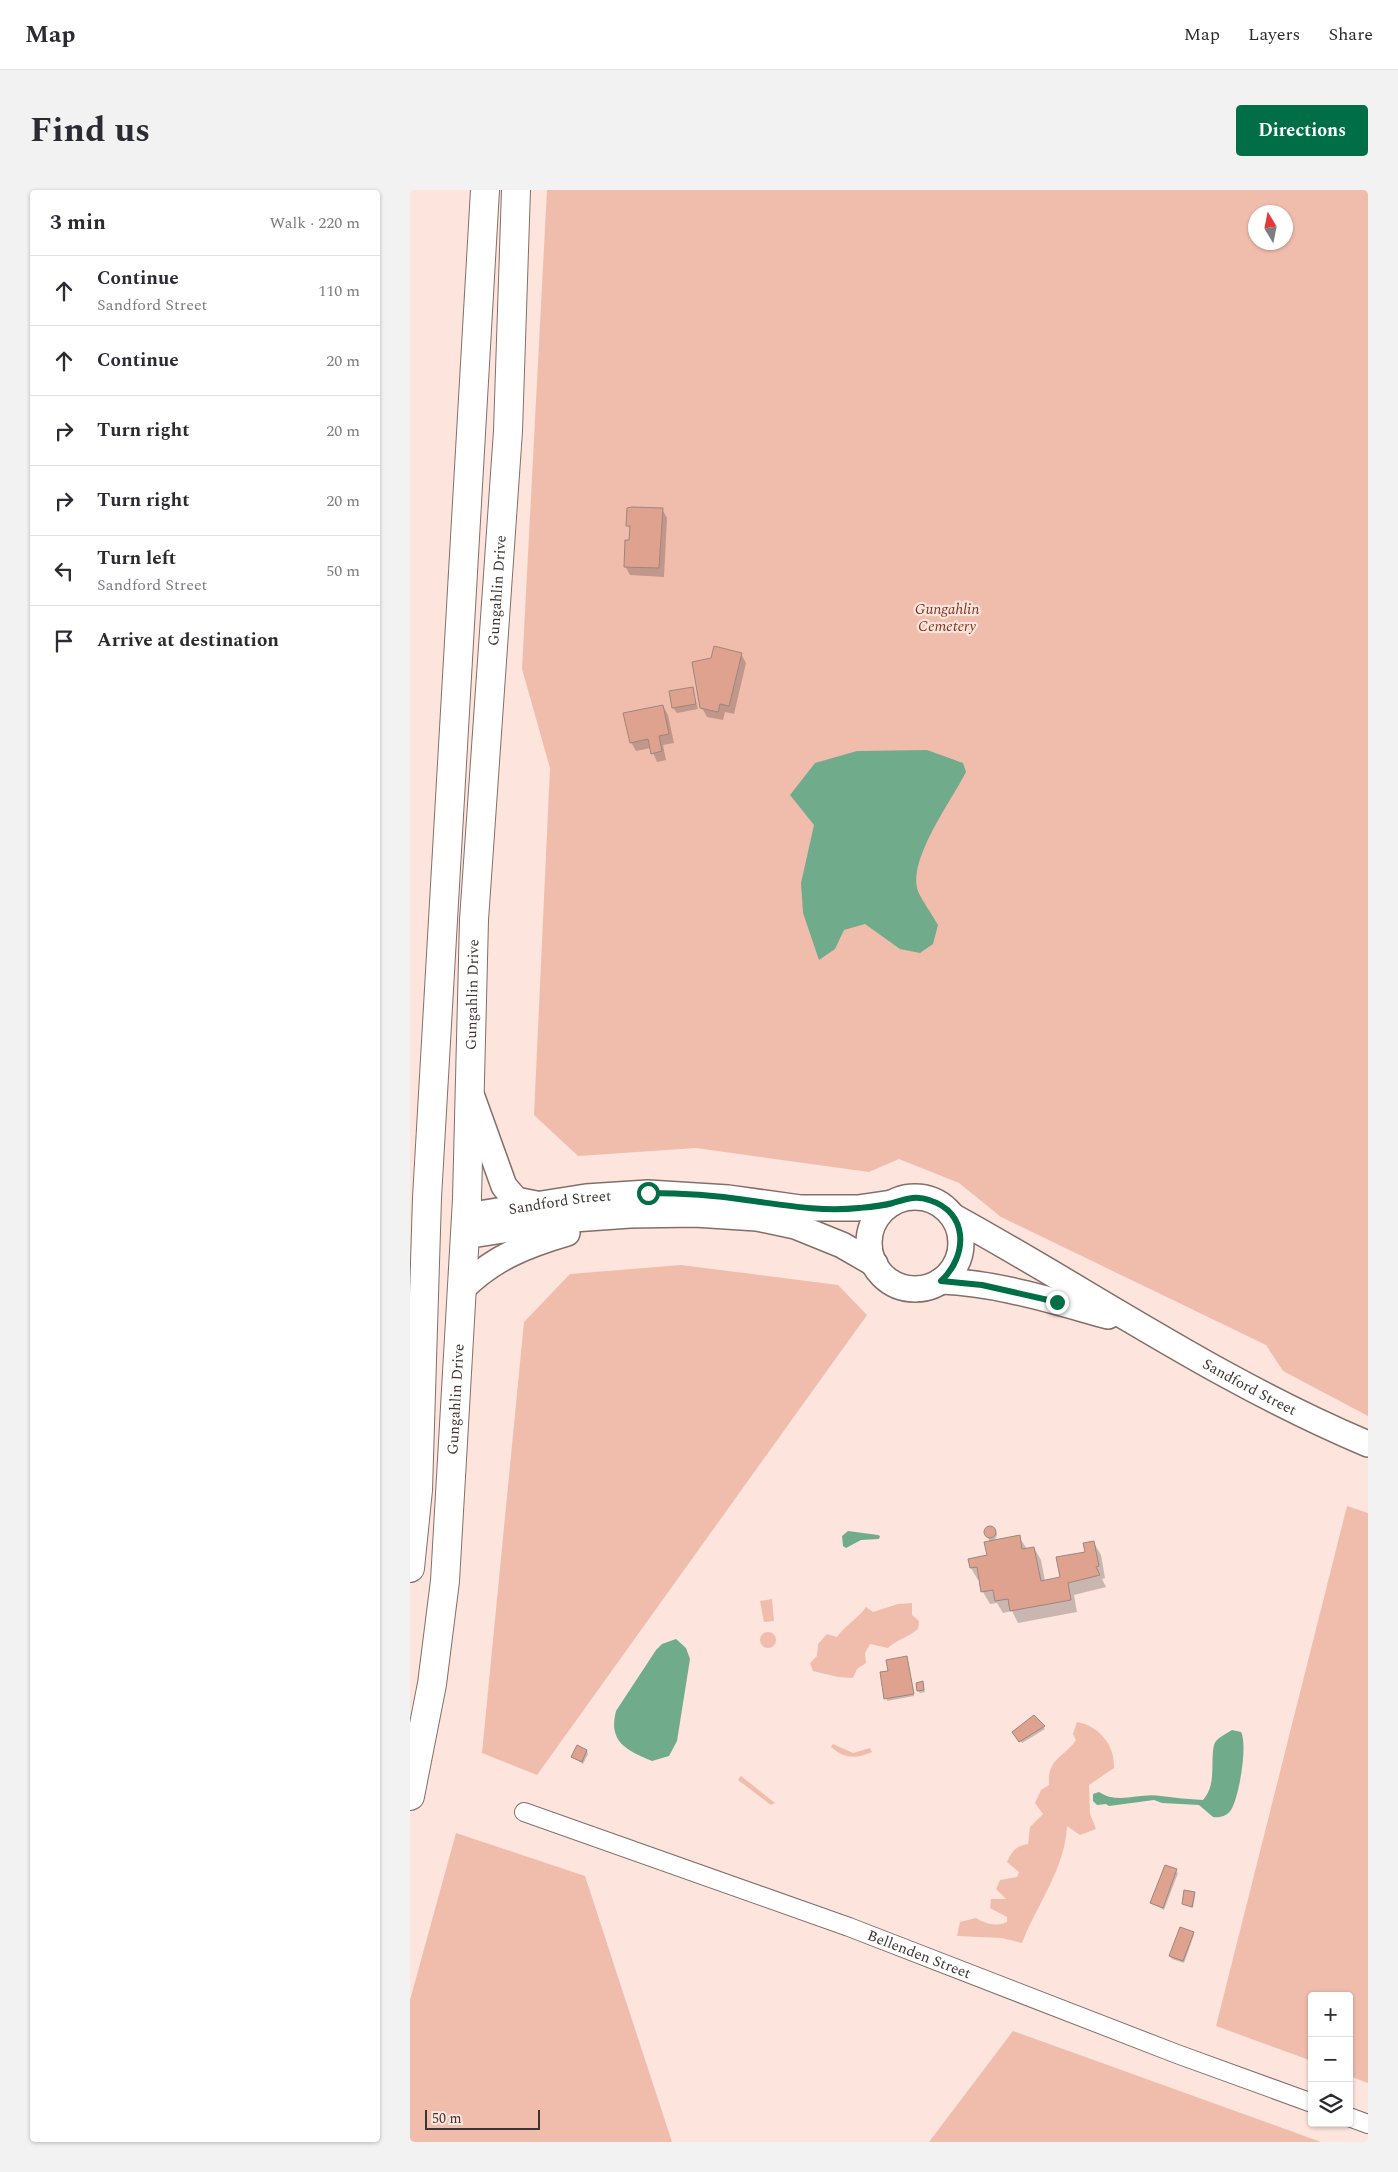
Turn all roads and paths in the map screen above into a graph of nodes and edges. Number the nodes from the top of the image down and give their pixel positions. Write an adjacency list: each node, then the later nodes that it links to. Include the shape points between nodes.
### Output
1 (485, 190): 9 (main road)
2 (516, 190): 3 (main road, Gungahlin Drive, via 508,432 474,920)
3 (469, 1087): 5 (main road, via 504,1186 516,1200); 8 (main road, Gungahlin Drive)
4 (892, 1203): 5 (main road, Sandford Street, via 858,1208 800,1208 728,1198 648,1193 586,1196); 7 (main road, via 910,1198 928,1199); 10 (main road, via 876,1219 871,1230 870,1253)
5 (536, 1204): 8 (main road, Sandford Street)
6 (650, 1214): 8 (main road, Sandford Street); 10 (main road, Sandford Street, via 757,1218 815,1233); 12 (main road, via 600,1223 526,1246 489,1265)
7 (954, 1217): 11 (main road, via 961,1252 950,1273); 13 (main road, Sandford Street)
8 (466, 1226): 9 (main road); 12 (main road, Gungahlin Drive)
9 (427, 1229): 15 (main road, via 418,1490)
10 (875, 1264): 11 (main road, via 890,1281 912,1289)
11 (941, 1281): 13 (main road, Sandford Street, via 1022,1293)
12 (462, 1288): 16 (main road, Gungahlin Drive, via 445,1581 432,1684)
13 (1134, 1324): 14 (main road, Sandford Street, via 1315,1422)
14 (1368, 1444)
15 (410, 1568)
16 (410, 1796)
17 (524, 1812): 18 (street, Bellenden Street, via 849,1927)
18 (1308, 2101)
19 (1353, 2118): 20 (street)
20 (1368, 2124)

